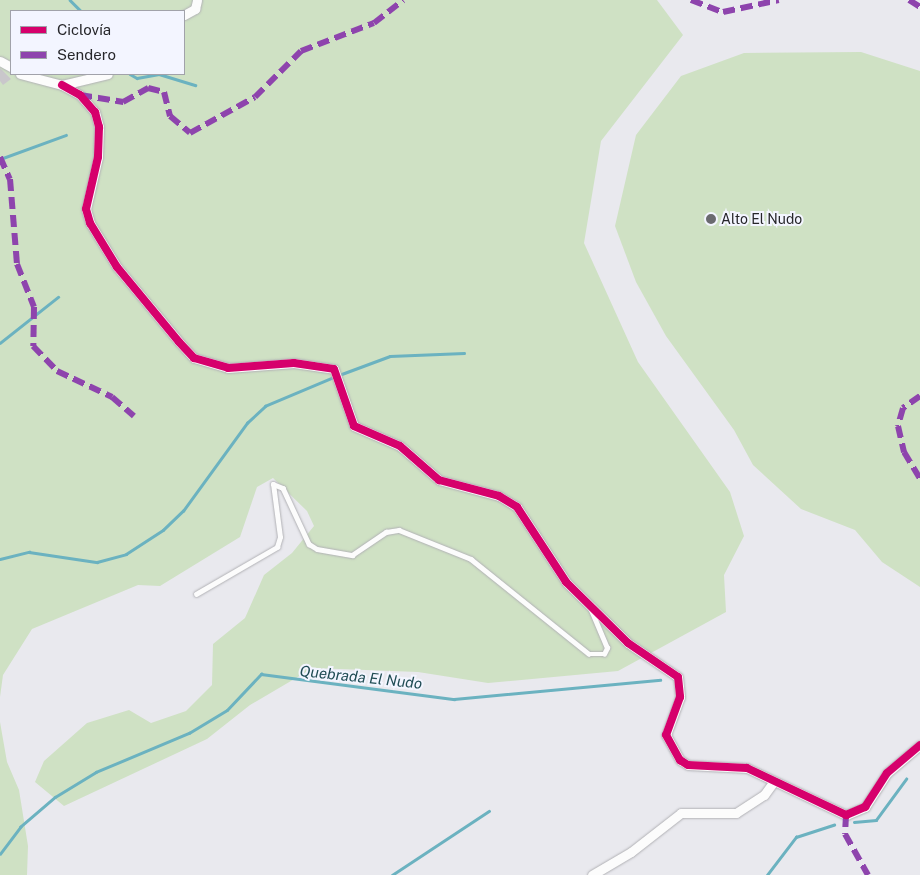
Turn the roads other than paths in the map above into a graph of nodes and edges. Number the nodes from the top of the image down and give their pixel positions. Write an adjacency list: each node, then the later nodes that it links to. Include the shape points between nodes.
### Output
1 (197, 0): 2 (street, via 195,9)
2 (185, 14)
3 (24, 75): 5 (street)
4 (104, 75): 5 (street)
5 (62, 85): 7 (street, via 80,95 95,112 100,128 98,157 86,209 90,223 116,267 194,358 228,368 294,363 334,368 354,426 400,446 439,480 499,496 517,507 566,582)
6 (196, 594): 7 (lane, via 277,547 280,538 273,484 283,488 309,544 317,549 352,554 386,532 399,530 471,558 589,654 604,654 607,648 594,627)
7 (589, 604): 9 (street, via 628,642 678,677 680,697 666,735 680,760 688,765 747,768)
8 (920, 746): 9 (street, via 887,774 856,814 836,812)
9 (774, 781): 10 (street, via 764,795 736,813 681,813 631,852)
10 (592, 875)

